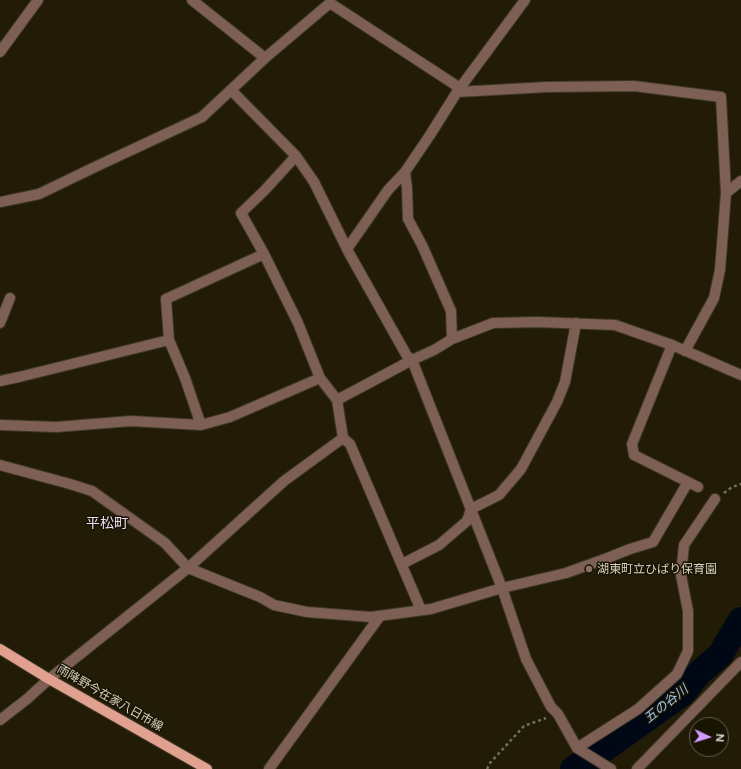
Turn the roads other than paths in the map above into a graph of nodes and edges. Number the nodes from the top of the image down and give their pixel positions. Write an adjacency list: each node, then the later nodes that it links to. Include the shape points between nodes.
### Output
1 (38, 0): 4 (street)
2 (192, 0): 5 (street)
3 (525, 0): 7 (street)
4 (0, 52)
5 (265, 58): 6 (street); 7 (street, via 330,3)
6 (231, 90): 8 (street); 12 (street, via 202,117 39,194)
7 (458, 90): 9 (street); 11 (street, via 634,86 721,97)
8 (296, 156): 13 (street, via 314,182); 14 (street, via 242,213)
9 (405, 172): 13 (street, via 388,190); 18 (street, via 408,219 451,312)
10 (741, 181): 11 (street)
11 (726, 193): 21 (street, via 720,270 714,298)
12 (0, 202)
13 (347, 249): 22 (street, via 407,356)
14 (264, 254): 19 (street, via 166,299); 24 (street, via 298,323)
15 (10, 298): 16 (street)
16 (0, 323)
17 (576, 323): 18 (street, via 493,323); 20 (street, via 615,325); 34 (street, via 565,382 521,470 499,495)
18 (452, 339): 22 (street)
19 (169, 340): 25 (street); 28 (street)
20 (672, 345): 21 (street); 31 (street, via 632,444 634,455)
21 (685, 351): 23 (street)
22 (412, 360): 26 (street); 34 (street)
23 (741, 375)
24 (320, 378): 26 (street); 28 (street, via 230,417)
25 (0, 381)
26 (337, 400): 29 (street)
27 (0, 425): 28 (street, via 56,427 131,421)
28 (201, 425)
29 (343, 438): 35 (street, via 350,444); 36 (street, via 284,481)
30 (0, 465): 36 (street, via 92,491 164,544)
31 (688, 482): 32 (street); 37 (street, via 653,542 566,573)
32 (698, 487)
33 (715, 499): 44 (street, via 684,545 682,576 688,611 688,650 677,674 638,709)
34 (471, 509): 35 (street, via 467,521 439,545); 37 (street)
35 (402, 564): 38 (street)
36 (188, 568): 39 (street, via 274,605 307,612); 42 (street)
37 (502, 588): 38 (street); 44 (street, via 526,659 551,707 558,714)
38 (421, 610): 39 (street)
39 (380, 616): 46 (street)
40 (0, 649): 42 (main road, 雨降野今在家八日市線)
41 (741, 662): 48 (street)
42 (49, 679): 43 (street); 45 (main road, 雨降野今在家八日市線)
43 (0, 720)
44 (577, 748): 47 (street)
45 (208, 769)
46 (269, 769)
47 (611, 769)
48 (637, 769)

